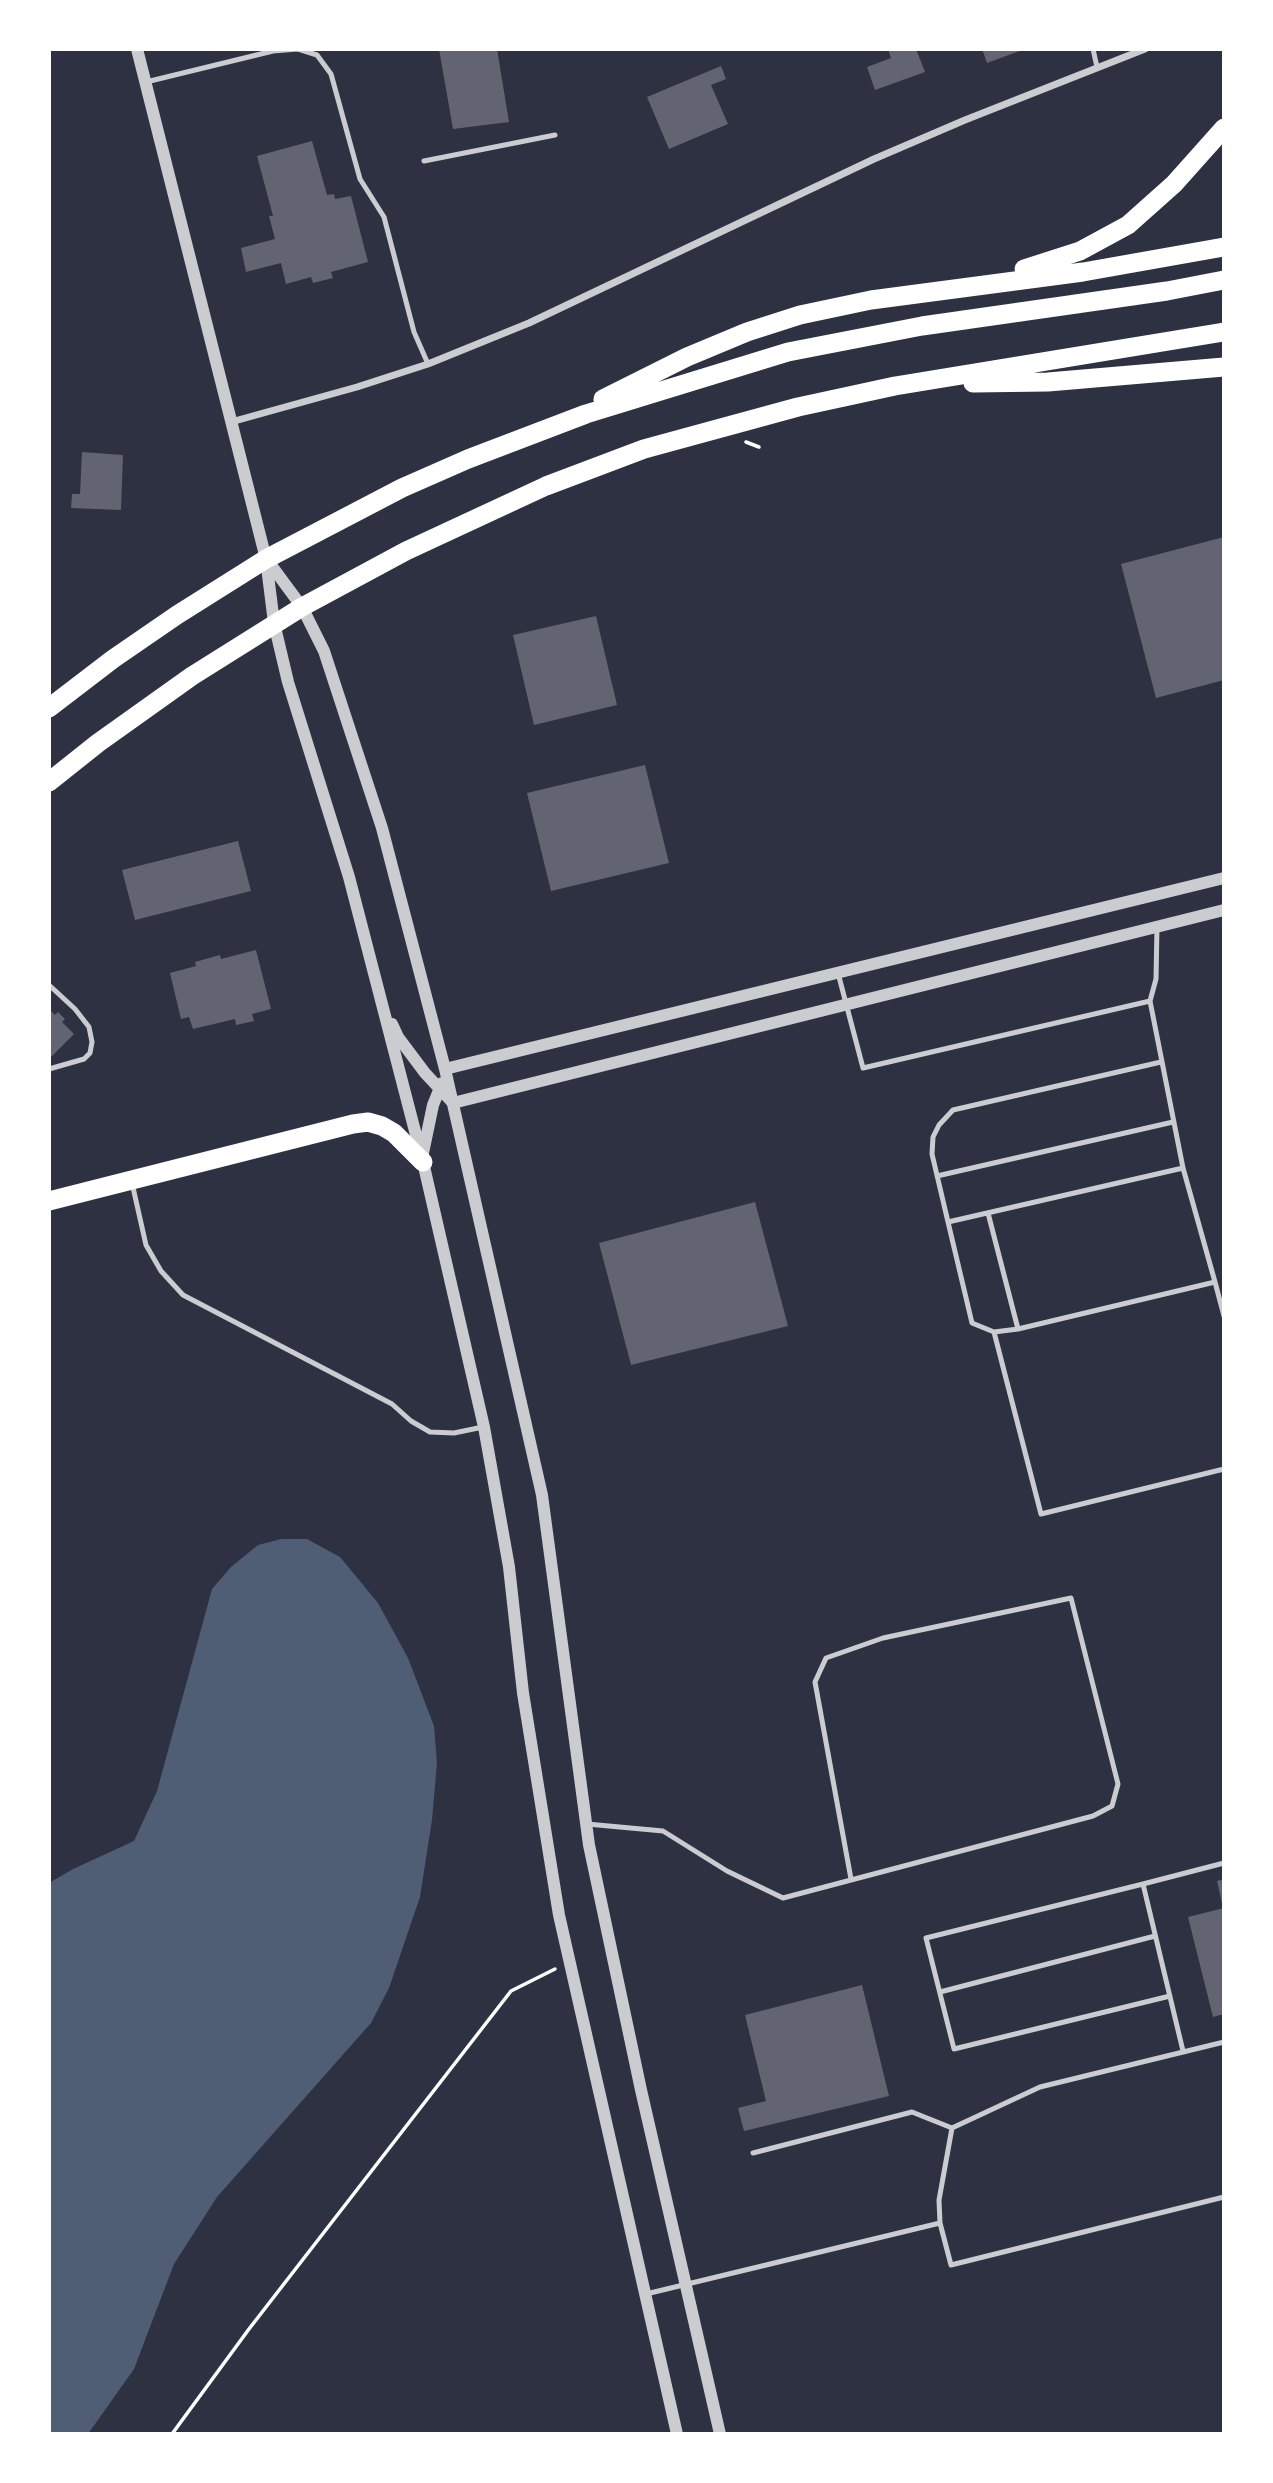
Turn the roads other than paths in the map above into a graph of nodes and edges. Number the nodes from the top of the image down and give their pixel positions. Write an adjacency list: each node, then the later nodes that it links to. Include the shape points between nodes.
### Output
1 (137, 49): 5 (street)
2 (1093, 49): 4 (lane)
3 (1145, 49): 4 (street)
4 (1097, 67): 13 (street, via 874,159 529,323)
5 (145, 82): 13 (lane, via 273,51 298,49 317,55 331,74 360,179 384,217 414,332); 16 (street)
6 (1224, 128): 11 (highway, via 1128,226 1042,265)
7 (555, 135): 8 (lane)
8 (424, 161)
9 (1224, 247): 11 (highway, via 1083,272)
10 (1224, 280): 17 (highway, via 922,326 788,352)
11 (931, 290): 17 (highway, via 800,314 747,332)
12 (1224, 332): 15 (highway)
13 (428, 364): 16 (street)
14 (1224, 367): 15 (highway, via 1048,382)
15 (895, 386): 19 (highway, via 798,407 632,454 546,486 406,551)
16 (231, 422): 18 (street)
17 (526, 436): 18 (highway, via 402,488)
18 (266, 559): 19 (street); 20 (street); 21 (highway, via 168,621)
19 (302, 607): 20 (highway); 33 (street, via 324,651 382,828)
20 (274, 623): 22 (highway, via 148,707); 28 (street)
21 (49, 708)
22 (49, 782)
23 (1224, 878): 26 (street)
24 (1224, 910): 25 (street)
25 (1157, 927): 29 (lane, via 1156,979); 30 (street)
26 (838, 973): 30 (lane); 33 (street)
27 (49, 985): 32 (lane, via 89,1027 92,1042 84,1059)
28 (380, 1000): 34 (street, via 398,1037); 37 (street)
29 (1150, 1001): 30 (lane, via 863,1068); 31 (lane)
30 (846, 1005): 35 (street)
31 (1161, 1062): 36 (lane); 39 (lane, via 953,1110 933,1137)
32 (49, 1069)
33 (445, 1069): 34 (street); 35 (street)
34 (440, 1089): 35 (street); 37 (street, via 423,1145)
35 (453, 1103): 50 (street, via 542,1495)
36 (1173, 1122): 38 (lane); 39 (lane)
37 (423, 1162): 40 (highway, via 394,1133 368,1122); 48 (street)
38 (1183, 1168): 42 (lane); 44 (lane)
39 (937, 1176): 43 (lane)
40 (132, 1180): 41 (highway); 48 (lane, via 146,1245 183,1295 392,1404 430,1432)
41 (49, 1201)
42 (988, 1213): 43 (lane); 46 (lane)
43 (948, 1222): 47 (lane, via 972,1323)
44 (1215, 1282): 45 (lane); 46 (lane)
45 (1224, 1316)
46 (1018, 1329): 47 (lane)
47 (994, 1332): 49 (lane, via 1041,1514)
48 (484, 1427): 64 (street, via 559,1915)
49 (1224, 1469)
50 (586, 1824): 52 (lane, via 663,1831 727,1871 783,1898); 63 (street)
51 (1224, 1863): 53 (lane)
52 (851, 1879): 52 (lane, via 815,1682 827,1658 883,1638 1071,1598 1118,1784 1112,1806 1093,1816)
53 (1143, 1884): 54 (lane); 55 (lane, via 926,1938)
54 (1155, 1936): 55 (lane); 56 (lane)
55 (940, 1992): 56 (lane, via 954,2049)
56 (1170, 1996): 58 (lane)
57 (1224, 2042): 58 (lane)
58 (1183, 2051): 59 (lane, via 1040,2087)
59 (952, 2128): 60 (lane, via 912,2112); 62 (lane, via 939,2200)
60 (753, 2153)
61 (1224, 2197): 62 (lane, via 951,2265)
62 (940, 2223): 63 (lane)
63 (686, 2284): 64 (lane); 66 (street)
64 (645, 2294): 65 (street)
65 (677, 2434)
66 (720, 2434)

